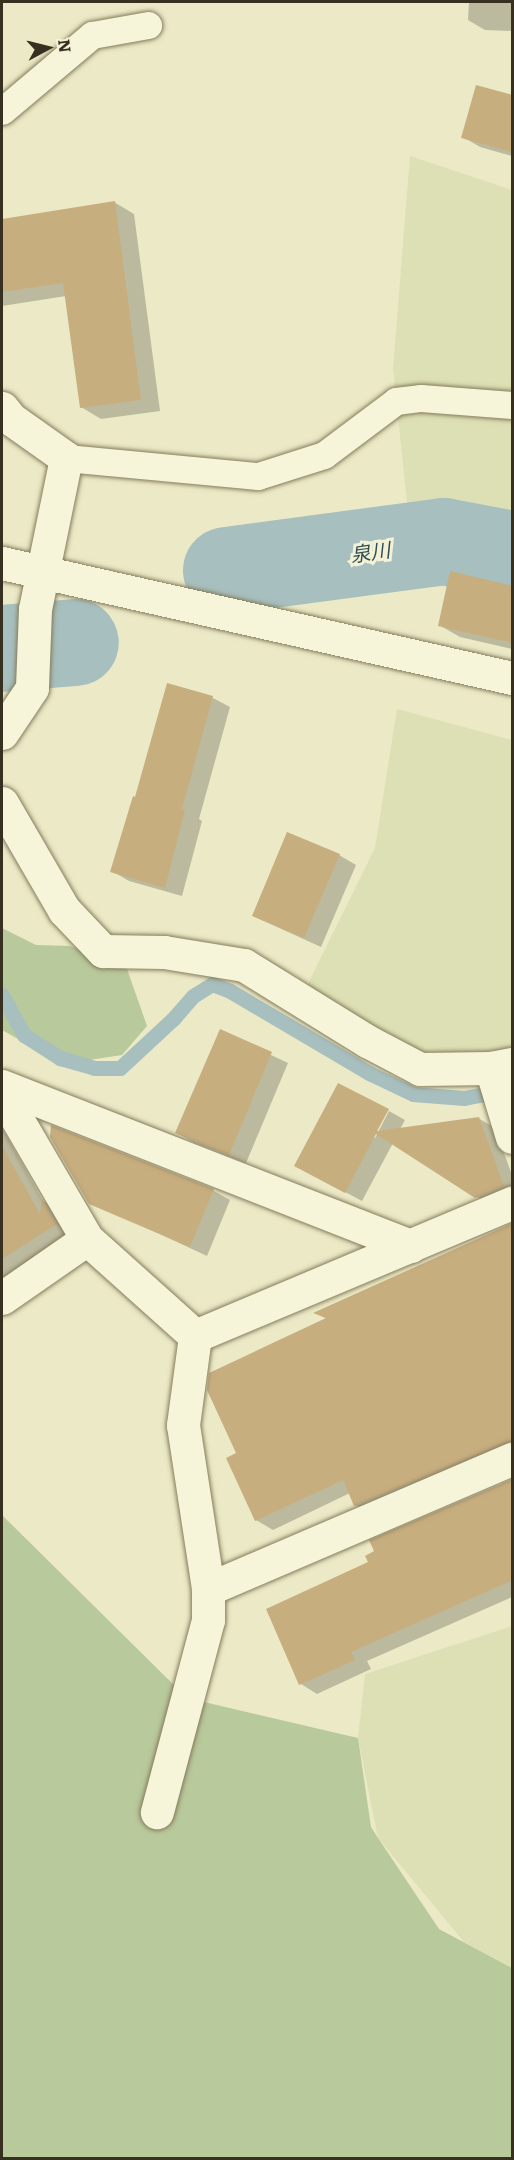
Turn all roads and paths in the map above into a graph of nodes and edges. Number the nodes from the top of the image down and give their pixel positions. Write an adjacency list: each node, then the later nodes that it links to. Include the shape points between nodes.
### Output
1 (148, 25): 2 (lane, via 92,35)
2 (2, 111)
3 (513, 405): 5 (lane, via 421,398 396,400 324,455 258,476)
4 (2, 408): 5 (street, via 11,419)
5 (66, 458): 7 (street)
6 (2, 562): 7 (street)
7 (43, 572): 8 (street); 9 (street, via 35,609 32,688)
8 (513, 678)
9 (2, 733)
10 (2, 803): 11 (street, via 64,910 103,951 164,952 244,965 420,1069)
11 (500, 1078): 14 (street)
12 (2, 1086): 17 (street)
13 (2, 1093): 16 (street)
14 (513, 1137)
15 (513, 1203): 17 (street)
16 (87, 1239): 18 (street); 19 (street)
17 (411, 1246): 19 (street)
18 (2, 1298)
19 (195, 1336): 21 (street, via 183,1425)
20 (513, 1459): 21 (street)
21 (208, 1589): 22 (street, via 208,1620)
22 (157, 1812)

